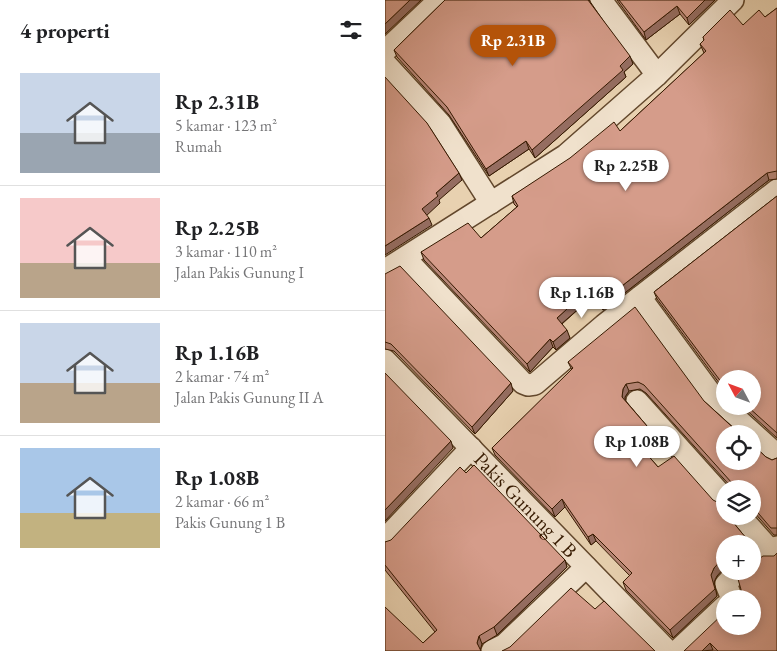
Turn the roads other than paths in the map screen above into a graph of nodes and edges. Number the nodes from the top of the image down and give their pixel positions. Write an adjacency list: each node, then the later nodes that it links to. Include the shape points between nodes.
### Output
1 (439, 0): 4 (street)
2 (601, 0): 6 (street)
3 (733, 0): 6 (street)
4 (385, 51)
5 (385, 63): 8 (street, via 439,123)
6 (657, 75): 8 (street, via 566,155)
7 (777, 190): 11 (street)
8 (491, 203): 9 (street)
9 (405, 258): 10 (street); 11 (street, via 528,385 535,384)
10 (385, 270)
11 (640, 297): 15 (street, via 715,398)
12 (385, 360): 14 (street, Pakis Gunung 1 B)
13 (637, 402): 16 (street)
14 (471, 448): 18 (street); 20 (street, Pakis Gunung 1 B)
15 (777, 455)
16 (716, 489)
17 (747, 525): 19 (street)
18 (385, 540)
19 (767, 552)
20 (586, 566): 22 (street, via 504,646); 23 (street, Pakis Gunung 1 B)
21 (716, 614): 24 (street)
22 (492, 651)
23 (668, 651)
24 (677, 651)

